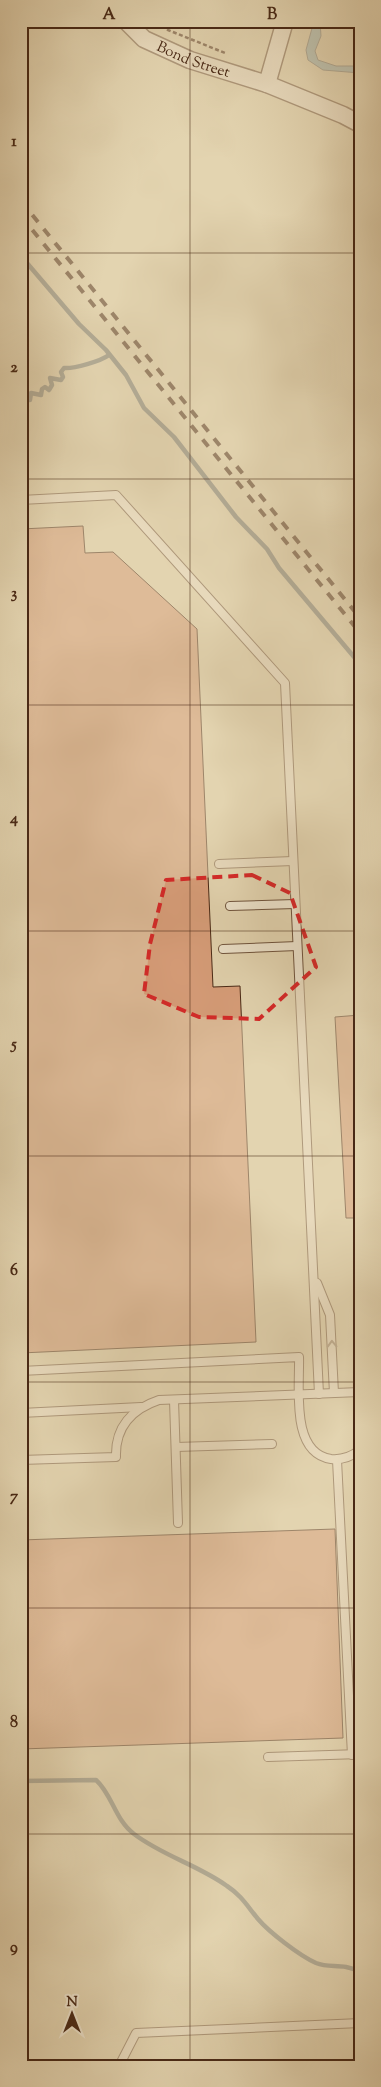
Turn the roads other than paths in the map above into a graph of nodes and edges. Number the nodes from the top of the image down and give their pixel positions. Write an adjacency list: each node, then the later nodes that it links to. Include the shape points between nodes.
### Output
1 (126, 21): 3 (street, Bond Street, via 144,39 190,60)
2 (285, 21): 3 (street)
3 (267, 84): 4 (street, Bond Street)
4 (360, 124)
5 (21, 500): 6 (lane, via 116,495 286,683)
6 (293, 861): 7 (lane); 8 (lane)
7 (219, 864)
8 (295, 904): 9 (lane); 10 (lane)
9 (230, 906)
10 (297, 946): 11 (lane); 12 (lane)
11 (224, 949)
12 (314, 1277): 15 (lane, one-way to 12, via 330,1315); 16 (lane)
13 (21, 1371): 17 (lane, via 299,1357)
14 (360, 1392): 15 (lane)
15 (334, 1393): 16 (lane)
16 (319, 1394): 17 (lane)
17 (300, 1395): 18 (lane); 25 (lane, via 302,1435 316,1453)
18 (174, 1400): 19 (lane, via 159,1400); 22 (lane)
19 (143, 1407): 20 (lane); 24 (lane, via 123,1424 117,1440 116,1457)
20 (21, 1413)
21 (272, 1444): 22 (lane)
22 (176, 1447): 26 (lane)
23 (360, 1450): 25 (lane)
24 (21, 1460)
25 (338, 1460): 27 (lane)
26 (178, 1523)
27 (356, 1754): 28 (lane)
28 (268, 1758)
29 (360, 2023): 30 (lane, via 136,2033)
30 (118, 2066)

